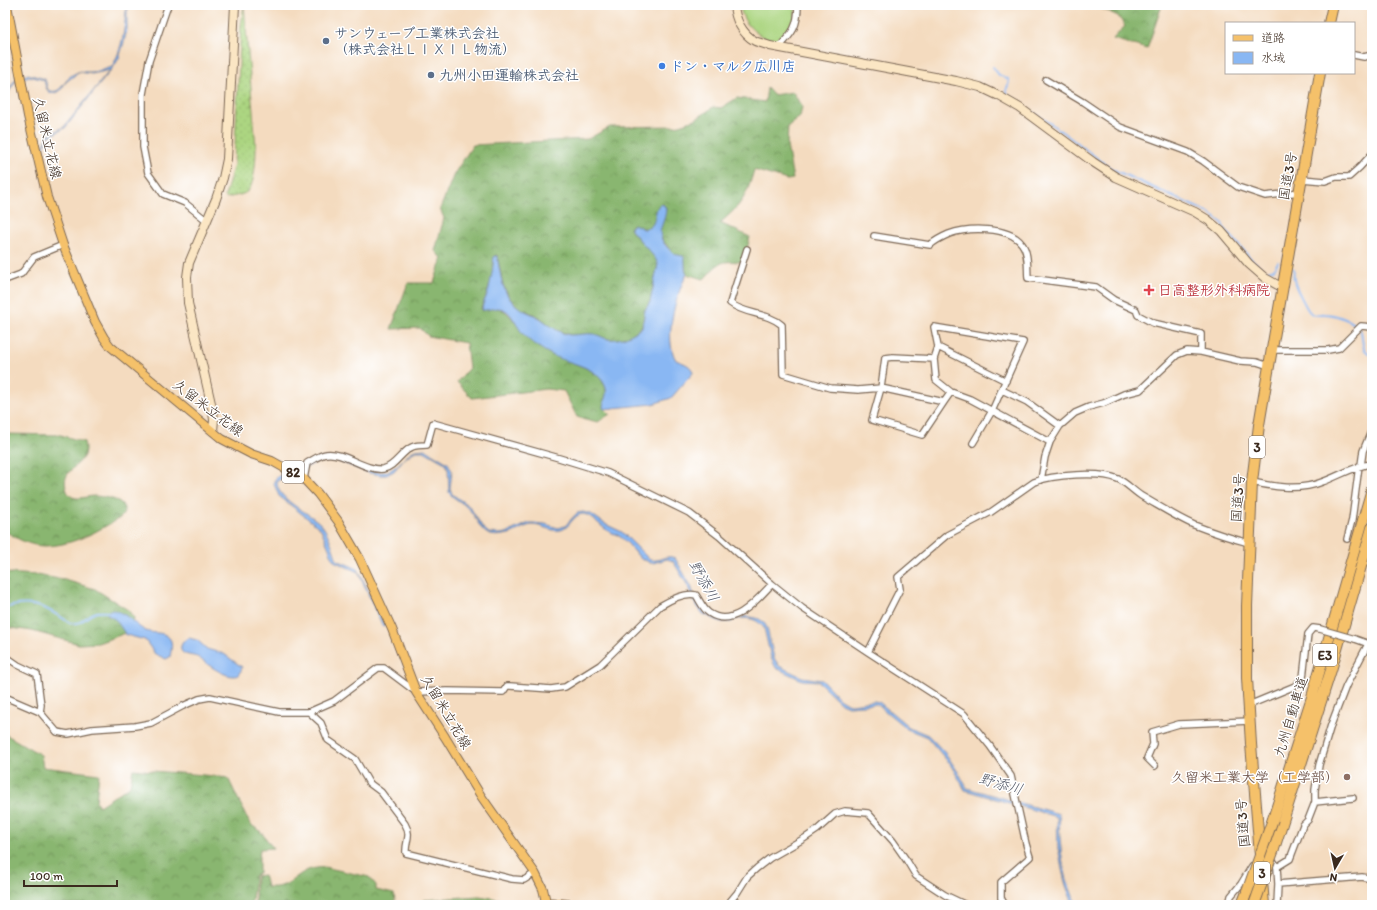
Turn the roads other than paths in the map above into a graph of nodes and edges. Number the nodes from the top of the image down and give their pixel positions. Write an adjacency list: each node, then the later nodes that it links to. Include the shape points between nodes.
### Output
1 (168, 5): 16 (street, via 149,61 143,94 143,146 148,173 163,194 185,203)
2 (236, 5): 16 (street, via 227,159 216,199)
3 (734, 5): 8 (street, via 737,19 744,32 755,41)
4 (798, 5): 8 (street, via 798,19 794,29)
5 (1333, 5): 7 (highway)
6 (7, 8): 18 (main road, 久留米立花線 / 82, via 47,197)
7 (1329, 22)
8 (778, 48): 21 (street, via 956,81 980,87 999,96 1020,108 1116,177 1178,203 1208,220 1221,231 1249,264 1265,278)
9 (1372, 55): 10 (street)
10 (1355, 56)
11 (1320, 74): 14 (highway, 国道3号 / 3)
12 (1046, 80): 15 (street, via 1120,126 1203,160 1238,187 1265,196)
13 (1372, 154): 14 (street, via 1349,177 1336,177 1325,181)
14 (1302, 179): 15 (highway, 国道3号 / 3)
15 (1300, 192): 21 (highway, 国道3号 / 3)
16 (206, 220): 36 (street, via 189,263 186,289 213,412)
17 (874, 236): 25 (street, via 930,245 949,234 966,230 993,230 1012,235 1023,244 1028,278 1096,287 1153,323 1201,334)
18 (63, 245): 20 (street, via 34,257 21,274); 36 (main road, 久留米立花線 / 82, via 95,322 110,346)
19 (747, 249): 29 (street, via 730,303 736,308 776,320 782,325 783,374 830,388)
20 (5, 280)
21 (1283, 288): 24 (highway, 国道3号 / 3)
22 (1372, 327): 24 (street, via 1360,328 1339,348)
23 (938, 347): 26 (street); 28 (street); 28 (street, via 934,326 1023,342)
24 (1272, 350): 27 (highway, 国道3号 / 3)
25 (1201, 352): 27 (street); 34 (street, via 1187,351 1177,355 1140,390 1075,413)
26 (934, 360): 29 (street, via 885,358); 31 (street, via 936,380)
27 (1269, 366): 43 (highway, 国道3号 / 3)
28 (1006, 381): 30 (street)
29 (881, 388): 32 (street); 32 (street, via 872,420 922,435)
30 (1002, 390): 33 (street); 34 (street, via 1027,402)
31 (951, 392): 32 (street); 33 (street)
32 (944, 402)
33 (992, 411): 37 (street); 38 (street)
34 (1060, 426): 37 (street)
35 (1372, 429): 40 (street)
36 (213, 431): 41 (main road, 久留米立花線 / 82, via 234,446 272,461)
37 (1050, 442): 42 (street)
38 (973, 443)
39 (1371, 464): 40 (street)
40 (1360, 466): 43 (street, via 1320,483 1293,488); 46 (street)
41 (304, 479): 48 (street, via 307,463 328,453 345,457 372,469 388,467 412,447 427,445 433,423 608,473 689,513); 52 (main road, 久留米立花線 / 82, via 338,521 360,559 392,629)
42 (1041, 480): 47 (street, via 1086,474 1099,474 1118,479 1141,496 1192,524); 50 (street, via 1034,482 991,512 947,535 898,577 900,590)
43 (1252, 482): 47 (highway, 国道3号 / 3)
44 (1372, 490): 72 (highway, 九州自動車道 / E3, bridge, via 1312,697)
45 (1372, 528): 73 (highway, 九州自動車道 / E3, bridge, via 1331,670)
46 (1347, 539)
47 (1249, 543): 54 (highway, 国道3号 / 3)
48 (772, 583): 50 (street, via 802,608); 52 (street, via 749,608 728,617 721,618 709,613 696,596 691,594 672,599 660,606 600,665 565,687 551,689 507,686 503,692)
49 (1370, 644): 54 (street, bridge, via 1313,628 1308,634 1303,678 1295,686); 60 (street, via 1346,686 1331,725 1319,765)
50 (868, 652): 70 (street, via 964,714 1011,776 1030,857 1001,882 1001,898)
51 (5, 656): 55 (street, via 37,674)
52 (416, 692): 56 (street, via 384,668 378,668 334,701); 63 (main road, 久留米立花線 / 82, via 481,796)
53 (5, 697): 55 (street)
54 (1249, 705): 57 (highway, 国道3号 / 3)
55 (40, 712): 56 (street, via 57,732 68,734 151,723 183,706 210,697 279,712)
56 (310, 712): 63 (street, via 321,723 328,740 356,760 369,783 381,792 405,824 409,834 406,853 512,880 524,880)
57 (1250, 721): 58 (street, via 1179,724 1152,732 1154,744 1147,758); 61 (highway, 国道3号 / 3)
58 (1155, 766)
59 (1352, 798): 60 (street)
60 (1315, 802): 62 (street, via 1290,859)
61 (1259, 847): 62 (street); 71 (street, via 1241,884 1231,896); 74 (highway, 国道3号 / 3)
62 (1277, 867): 65 (street)
63 (535, 873): 66 (main road, 久留米立花線 / 82, via 543,889)
64 (1372, 879): 65 (street, via 1362,877)
65 (1278, 884): 75 (street)
66 (546, 903): 67 (main road, 久留米立花線 / 82)
67 (578, 905)
68 (727, 905): 69 (street, via 747,876 756,868 805,838 835,814 845,811 868,813 893,841 916,876)
69 (966, 905)
70 (1005, 905)
71 (1229, 905)
72 (1242, 905)
73 (1254, 905)
74 (1264, 905)
75 (1277, 905)

